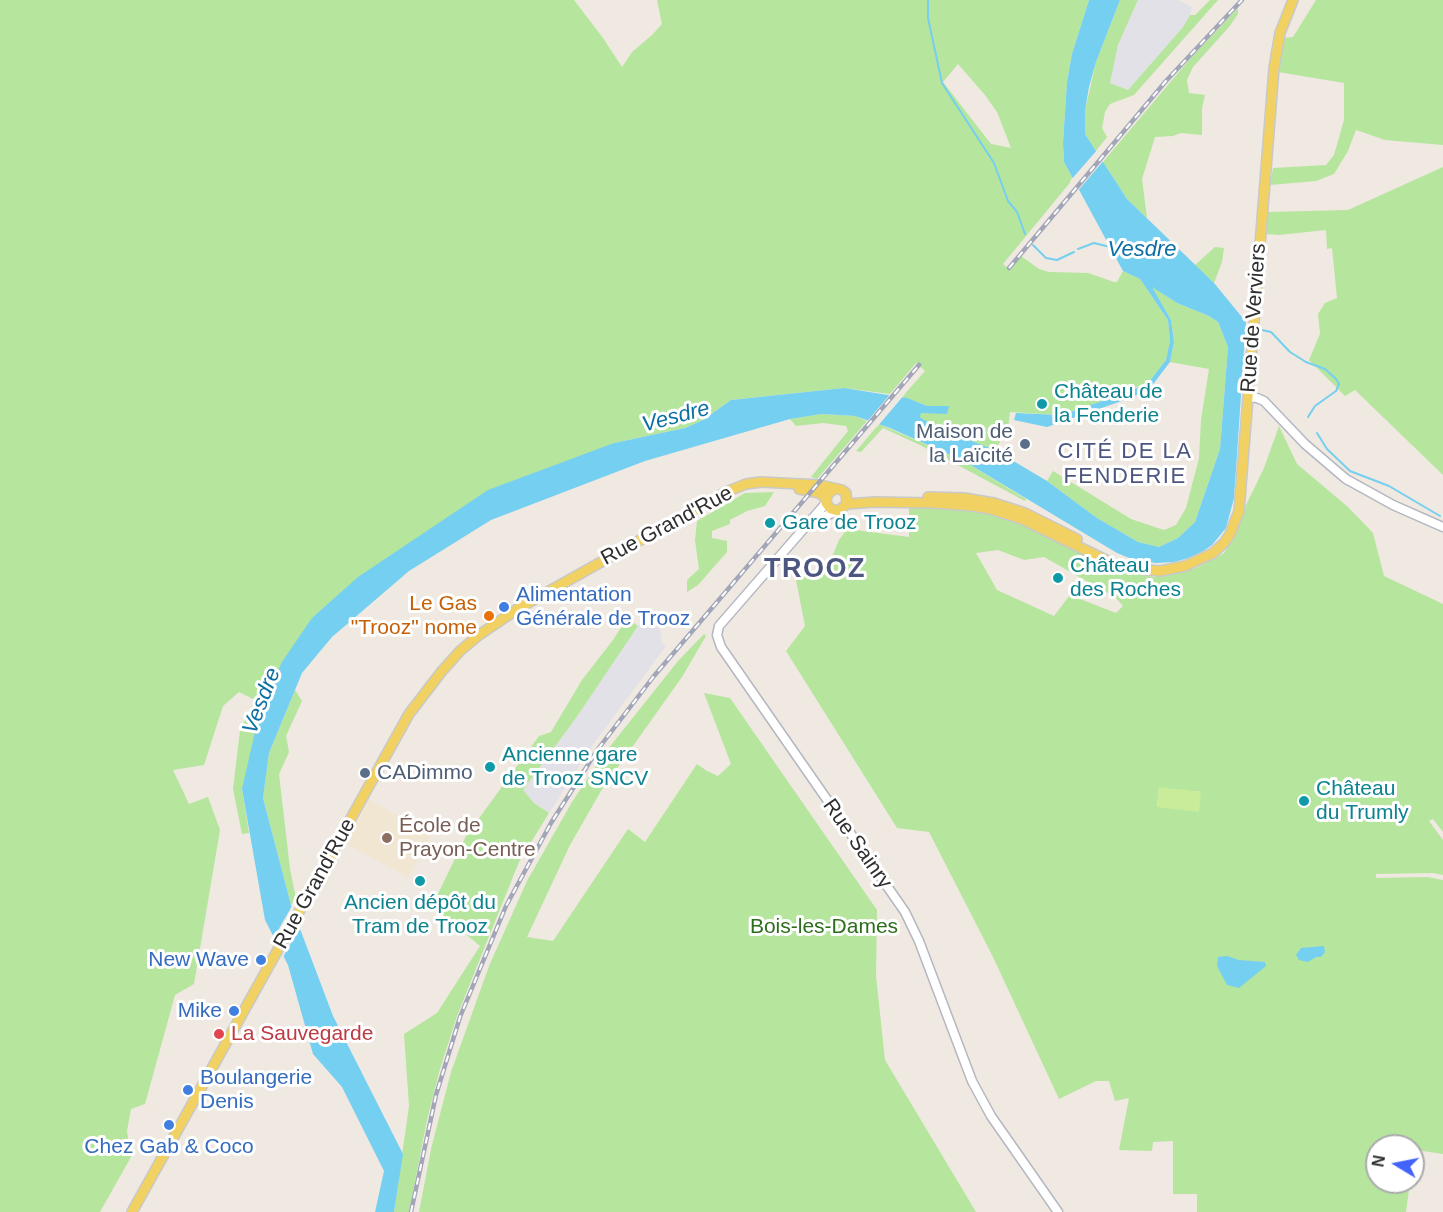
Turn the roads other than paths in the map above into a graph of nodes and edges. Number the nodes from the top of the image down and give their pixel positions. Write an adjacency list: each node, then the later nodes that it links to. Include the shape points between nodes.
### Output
1 (1293, 0): 2 (main road, Rue de Verviers, via 1280,33 1274,68)
2 (1248, 397): 4 (main road, Rue de Verviers, via 1239,512 1230,534 1213,553 1171,570 1139,569 1025,513 994,503 954,497); 7 (street, via 1264,401 1346,479)
3 (834, 489): 4 (main road, Rue Grand'Rue, via 842,489); 5 (main road); 9 (main road, Rue Grand'Rue, via 777,482 740,486)
4 (848, 500): 6 (main road)
5 (826, 501): 6 (main road, Rue Grand'Rue); 8 (street, Rue Sainry); 9 (main road, Rue Grand'Rue, via 820,493 807,489 767,487 742,491)
6 (838, 511): 8 (street, Rue Sainry)
7 (1443, 527)
8 (800, 532): 11 (street, Rue Sainry, via 719,626 721,647 905,912 972,1081 991,1116)
9 (543, 595): 10 (main road, Rue Grand'Rue, via 478,635 422,695)
10 (132, 1212)
11 (1058, 1212)

